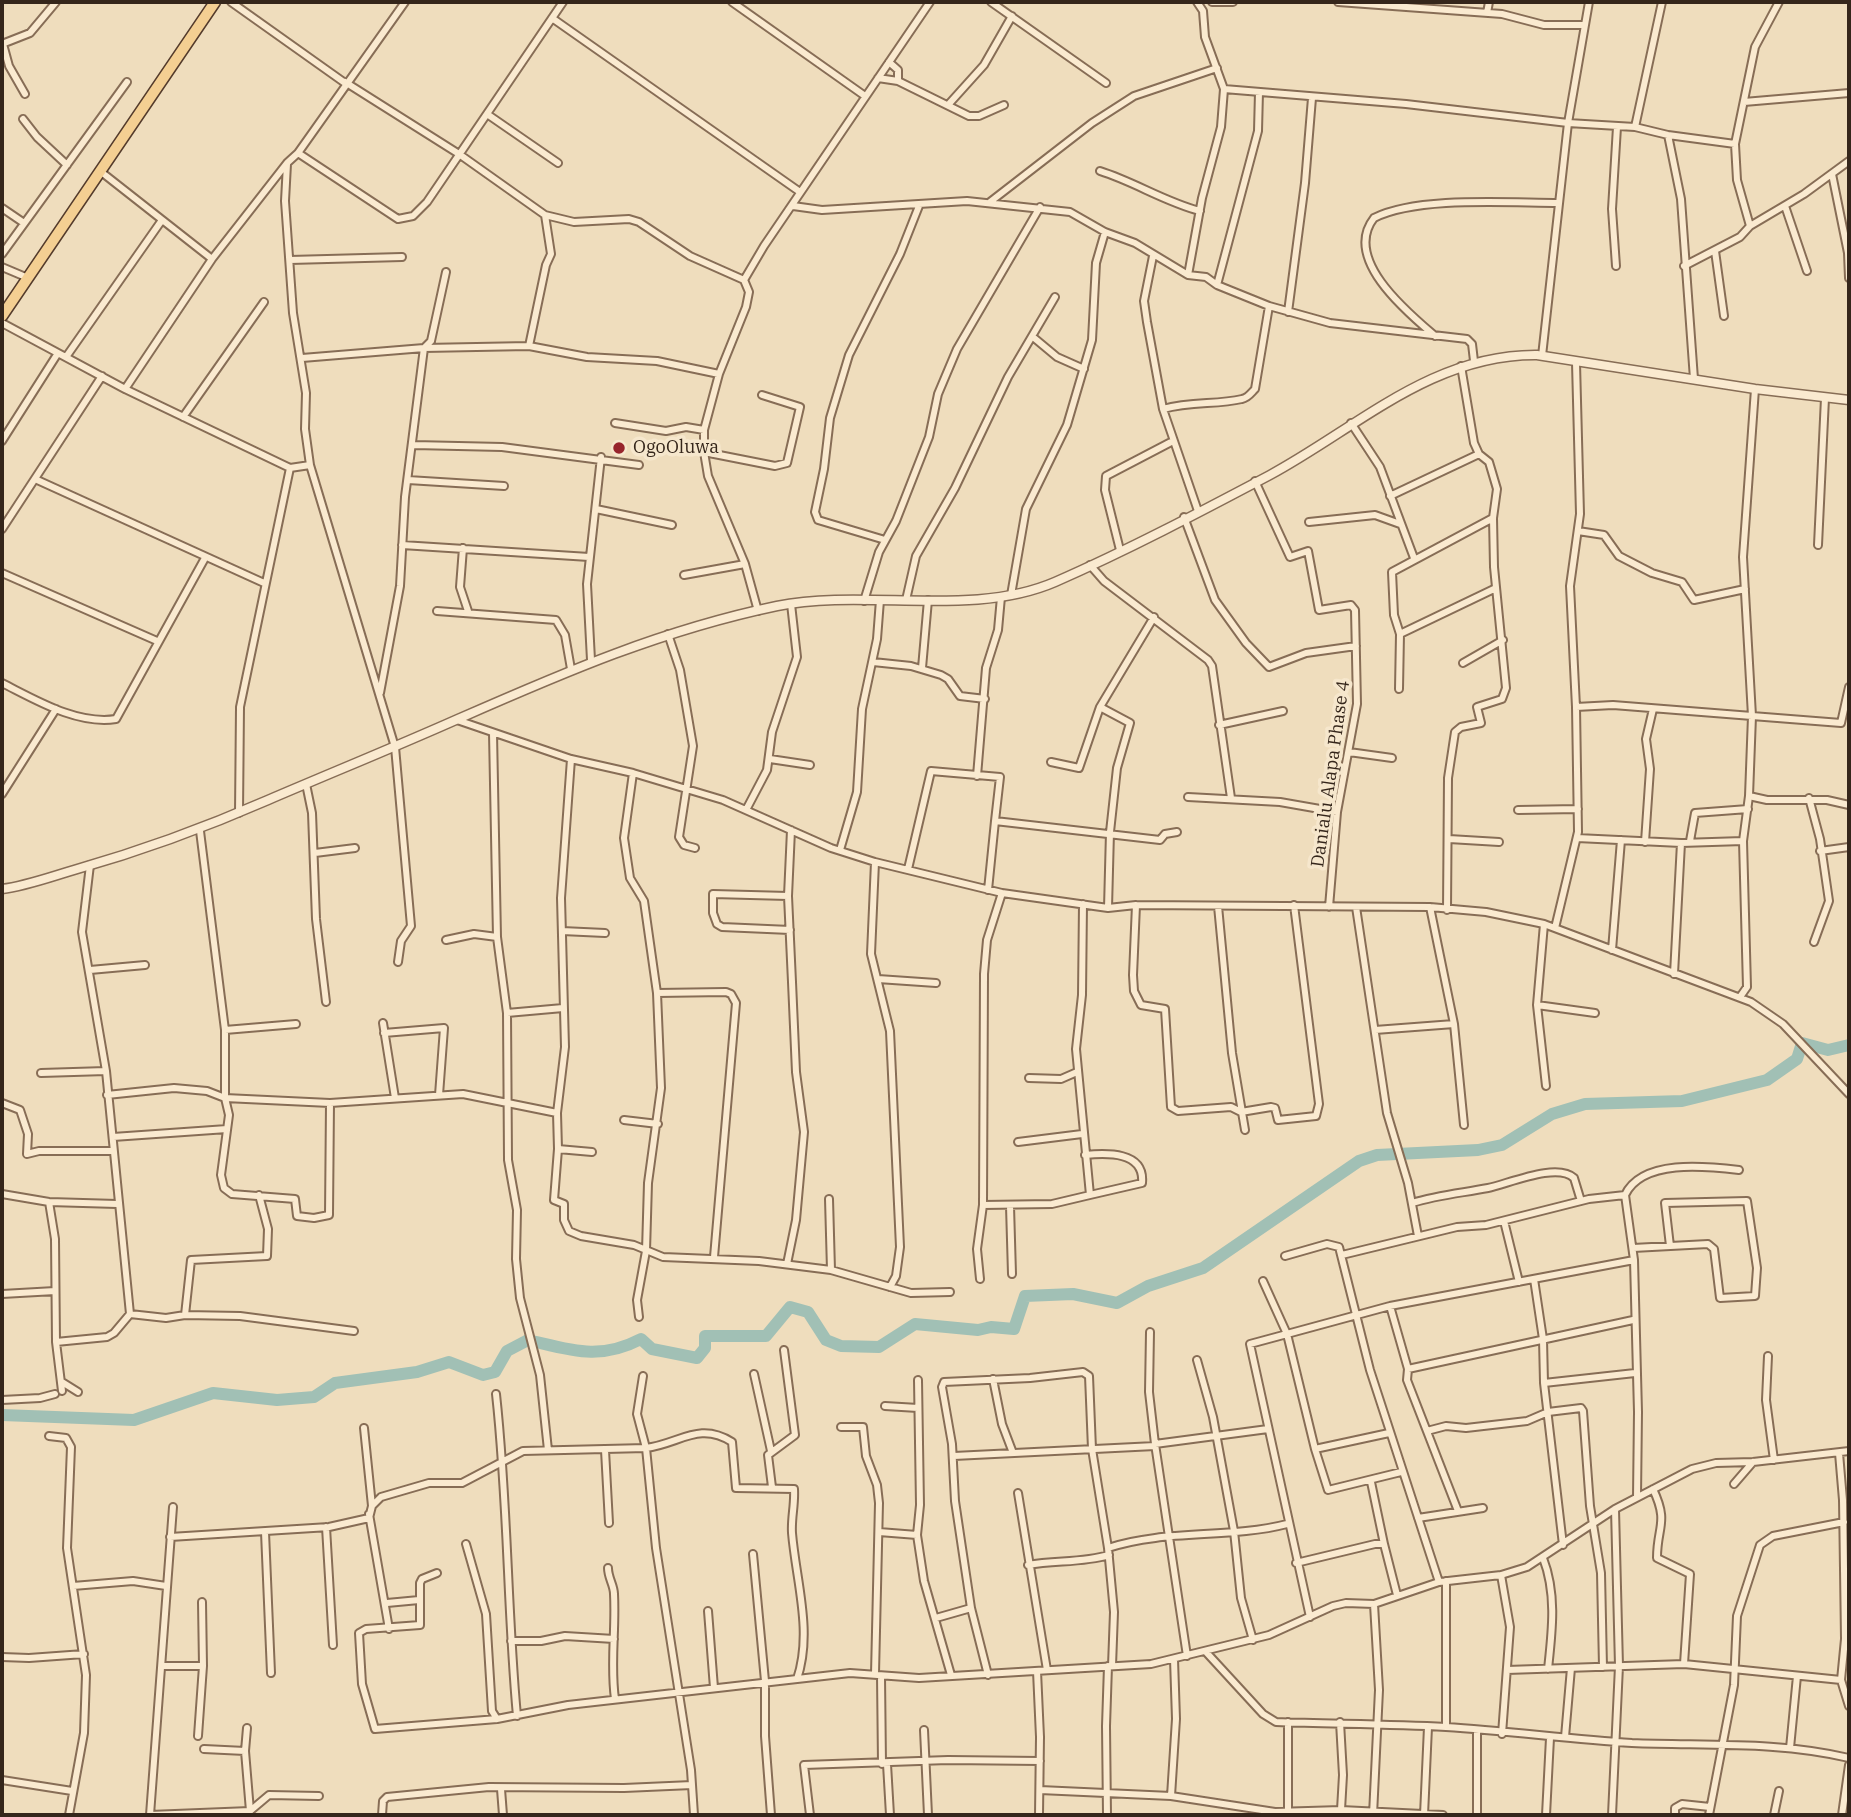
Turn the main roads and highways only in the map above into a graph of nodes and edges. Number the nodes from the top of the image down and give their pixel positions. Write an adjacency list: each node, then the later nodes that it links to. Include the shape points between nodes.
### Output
1 (215, 2): 2 (main road)
2 (2, 316)

